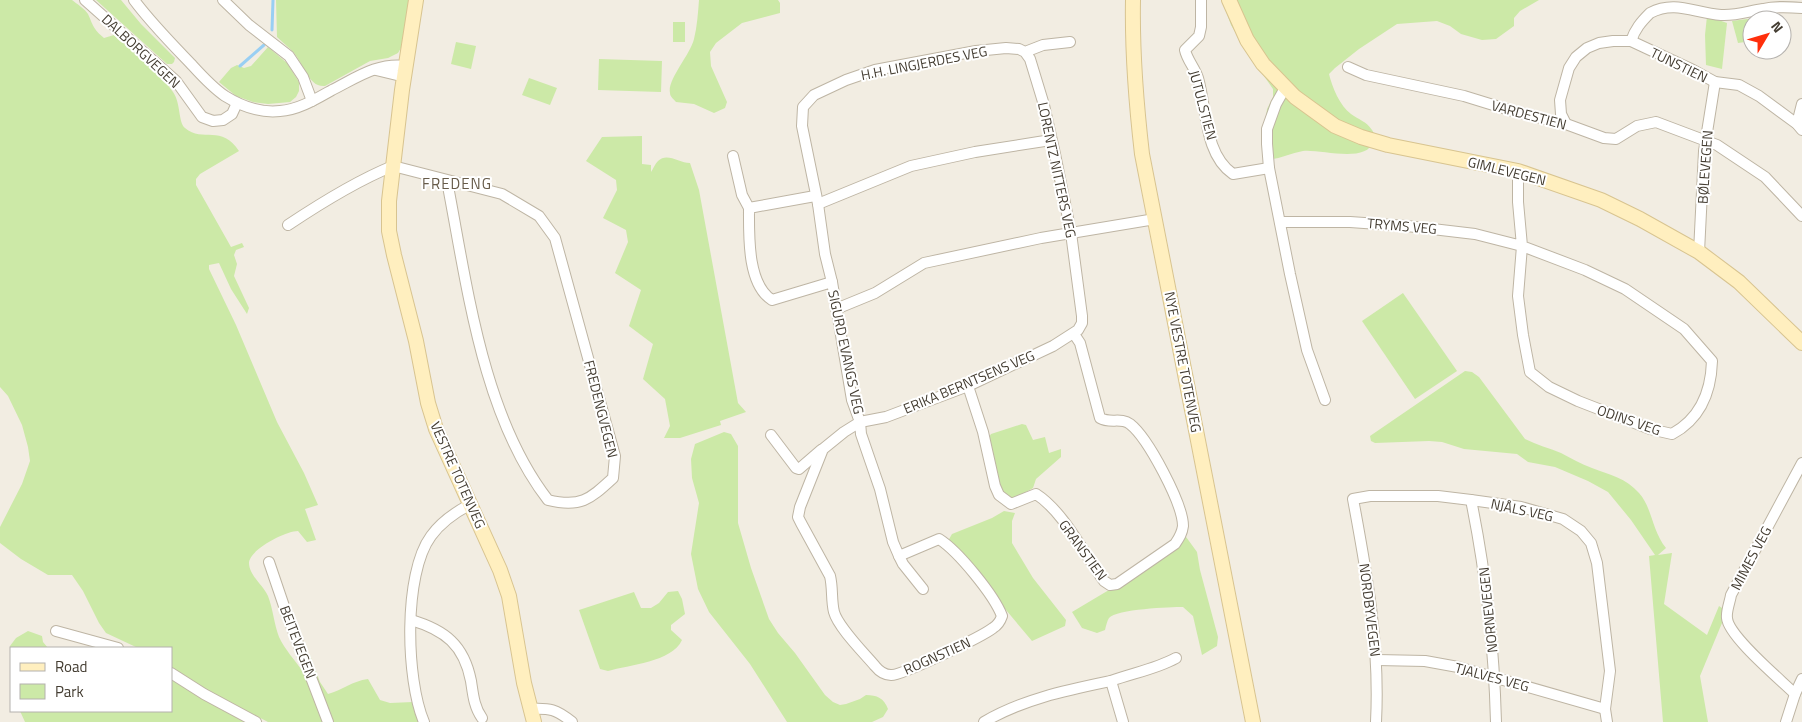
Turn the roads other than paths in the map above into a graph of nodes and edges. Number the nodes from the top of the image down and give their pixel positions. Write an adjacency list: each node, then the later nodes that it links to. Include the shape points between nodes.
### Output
1 (86, 0): 17 (street, DALBORGVEGEN, via 176,82 202,117 223,120 232,114)
2 (134, 0): 17 (street, via 202,76 224,96)
3 (223, 0): 16 (street, via 289,56 303,77)
4 (416, 0): 13 (street, VESTRE TOTENVEG)
5 (1133, 0): 32 (street, NYE VESTRE TOTENVEG, via 1136,100 1142,154)
6 (1201, 0): 26 (street, JUTULSTIEN, via 1199,36 1185,50 1198,78 1215,149 1227,170 1233,174)
7 (1229, 0): 15 (street, GIMLEVEGEN, via 1255,53)
8 (1802, 8): 9 (street, via 1764,8 1738,15 1720,15 1681,2 1664,2 1638,25)
9 (1632, 41): 14 (street, TUNSTIEN); 20 (street, TUNSTIEN, via 1599,43 1576,56 1560,100)
10 (1070, 42): 11 (street, via 1043,45)
11 (1025, 52): 19 (street, H.H. LINGJERDES VEG, via 1006,48 976,51 875,70 821,90); 22 (street, LORENTZ NITTERS VEG, via 1044,105)
12 (1348, 67): 20 (street, VARDESTIEN, via 1366,75 1464,96)
13 (405, 72): 16 (street, via 376,70); 25 (street, VESTRE TOTENVEG)
14 (1715, 82): 21 (street, TUNSTIEN, via 1739,85); 23 (street, BØLEVEGEN)
15 (1286, 88): 26 (street, via 1267,129); 27 (street, GIMLEVEGEN, via 1325,120 1361,137)
16 (312, 101): 17 (street, via 279,111 250,108)
17 (238, 103)
18 (1802, 104): 21 (street)
19 (802, 108): 29 (street, SIGURD EVANGS VEG, via 802,126)
20 (1566, 124): 23 (street, VARDESTIEN, via 1616,140 1637,126 1656,122)
21 (1799, 127)
22 (1051, 140): 29 (street, via 911,166); 35 (street, LORENTZ NITTERS VEG)
23 (1706, 140): 31 (street, via 1765,177); 37 (street, BØLEVEGEN)
24 (733, 156): 30 (street, SIGURD EVANGS VEG, via 742,194)
25 (393, 166): 28 (street, FREDENGVEGEN); 34 (street); 50 (street, VESTRE TOTENVEG, via 389,231 394,255 428,403)
26 (1269, 168): 33 (street)
27 (1518, 171): 36 (street, ODINS VEG); 37 (street, GIMLEVEGEN, via 1600,200)
28 (447, 180): 28 (street, FREDENGVEGEN, via 502,194 539,216 555,238 615,456 614,478 595,495 580,502 564,504 548,500 527,469 503,422 481,350)
29 (816, 200): 30 (street); 38 (street, SIGURD EVANGS VEG)
30 (749, 208): 38 (street, SIGURD EVANGS VEG, via 754,275 766,296 772,300)
31 (1802, 216)
32 (1155, 219): 35 (street); 73 (street, NYE VESTRE TOTENVEG)
33 (1280, 222): 36 (street, TRYMS VEG, via 1407,226 1475,234); 43 (street, via 1307,350)
34 (288, 225)
35 (1071, 233): 39 (street, via 924,263 875,293); 40 (street, LORENTZ NITTERS VEG, via 1082,316 1082,324)
36 (1522, 246): 36 (street, ODINS VEG, via 1518,296 1530,372 1549,387 1578,401 1650,429 1672,434 1684,428 1696,416 1707,393 1712,361 1684,329 1625,289)
37 (1699, 252): 41 (street, GIMLEVEGEN, via 1739,282)
38 (832, 282): 39 (street, SIGURD EVANGS VEG)
39 (836, 309): 44 (street, SIGURD EVANGS VEG, via 852,400)
40 (1074, 334): 42 (street, ERIKA BERNTSENS VEG); 42 (street, GRANSTIEN, via 1080,343 1100,418 1106,422 1124,421 1137,432 1163,471 1183,524 1182,534 1175,544 1117,584 1110,585 1104,581 1069,528 1042,498 1036,494 1011,504 999,495)
41 (1802, 343)
42 (968, 386): 44 (street, ERIKA BERNTSENS VEG, via 886,417)
43 (1325, 400)
44 (860, 422): 46 (street); 51 (street)
45 (771, 435): 46 (street, via 799,469)
46 (823, 449): 51 (street, ROGNSTIEN, via 798,517 830,576 836,619 881,672 889,676 905,671 984,634 1000,622 1002,616 994,600 950,546 939,539)
47 (1802, 463): 63 (street, MIMES VEG, via 1731,595 1727,618 1744,645)
48 (1353, 499): 49 (street, NJÅLS VEG, via 1438,496); 58 (street, NORDBYVEGEN, via 1369,584)
49 (1471, 500): 60 (street, NORNEVEGEN, via 1485,573); 64 (street, NJÅLS VEG, via 1521,507 1563,519 1582,531 1591,543 1597,563 1610,671)
50 (469, 505): 54 (street, via 443,522 427,542 414,580); 65 (street, VESTRE TOTENVEG, via 509,596)
51 (899, 556): 53 (street)
52 (269, 562): 68 (street, BEITEVEGEN)
53 (922, 589)
54 (411, 620): 66 (street, via 427,625 457,645 470,679 477,712); 69 (street, via 413,682)
55 (56, 631): 56 (street)
56 (114, 647)
57 (1176, 658): 62 (street, via 1159,667)
58 (1377, 660): 60 (street, TJALVES VEG, via 1425,661); 74 (street, NORDBYVEGEN)
59 (172, 675): 67 (street)
60 (1495, 677): 64 (street, TJALVES VEG); 75 (street, NORNEVEGEN)
61 (1802, 680): 63 (street)
62 (1111, 681): 71 (street, via 1029,701); 72 (street)
63 (1795, 694): 77 (street)
64 (1605, 708): 76 (street, NJÅLS VEG)
65 (532, 715): 70 (street, via 549,708)
66 (482, 718)
67 (256, 722)
68 (328, 722)
69 (424, 722)
70 (572, 722)
71 (984, 722)
72 (1123, 722)
73 (1253, 722)
74 (1376, 722)
75 (1496, 722)
76 (1607, 722)
77 (1786, 722)

